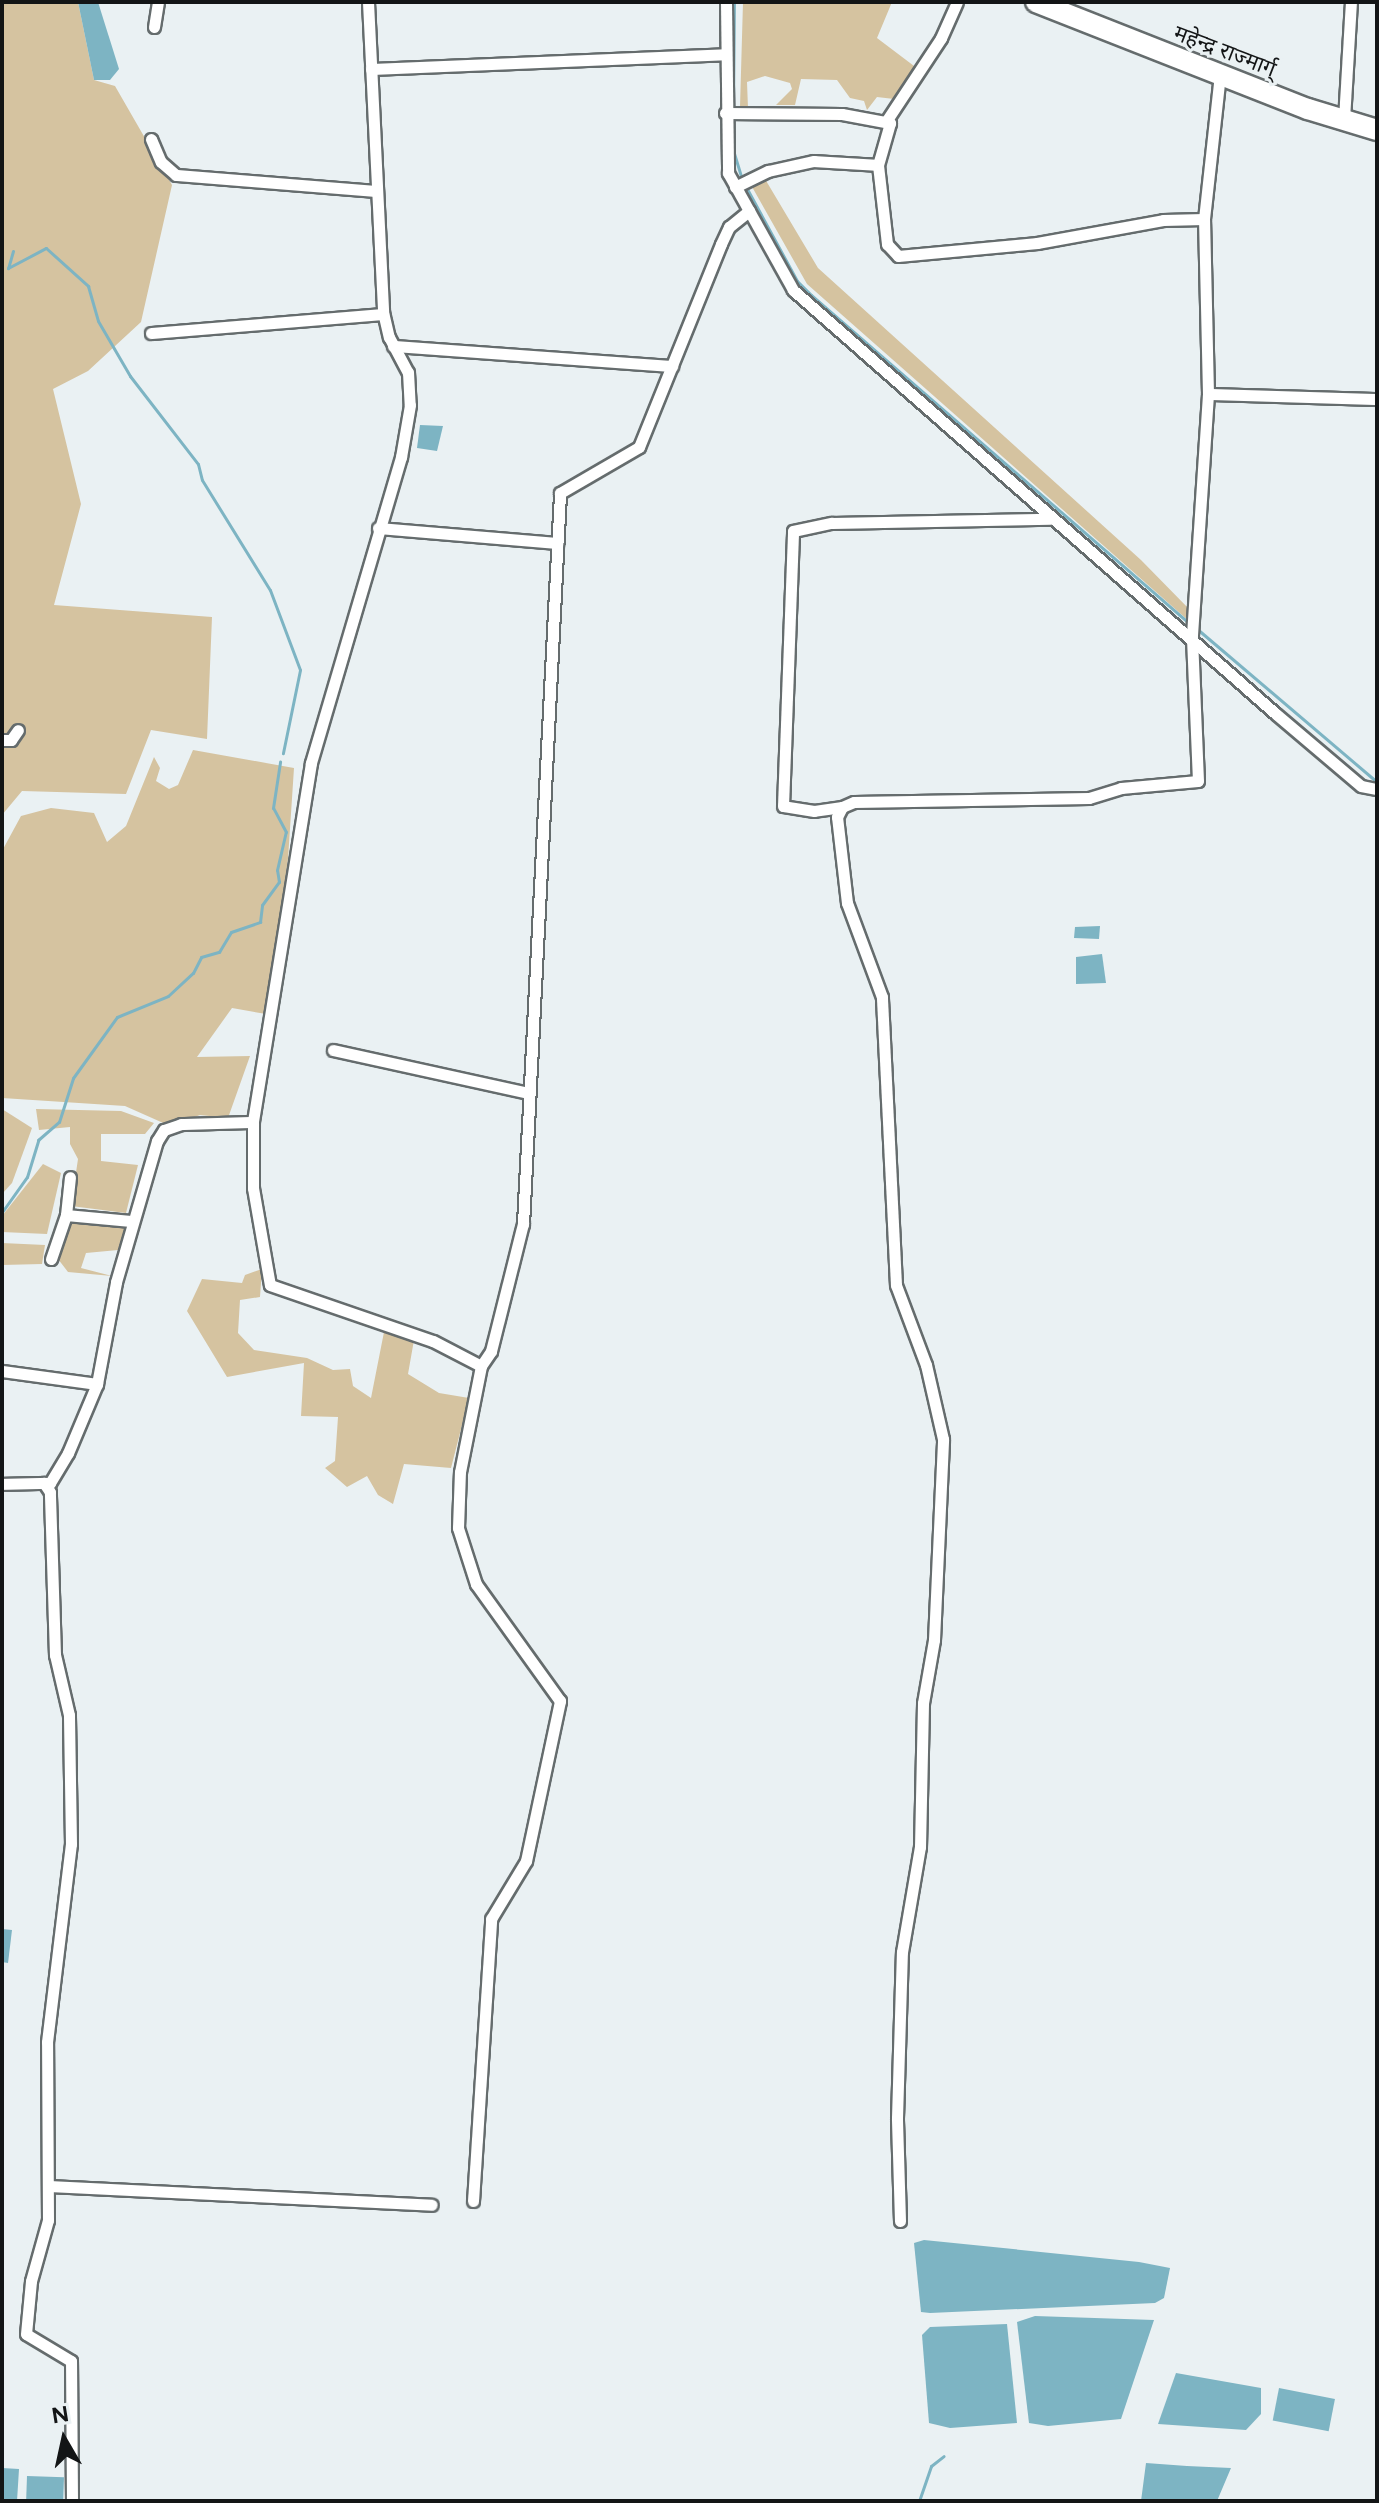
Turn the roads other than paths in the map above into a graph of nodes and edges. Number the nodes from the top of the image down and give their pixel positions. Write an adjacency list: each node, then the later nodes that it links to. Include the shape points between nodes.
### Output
1 (158, 2): 7 (street)
2 (368, 2): 9 (street)
3 (726, 2): 8 (street)
4 (957, 2): 14 (street, via 941,38)
5 (1036, 2): 10 (highway, महेन्द्र राज्मार्ग्)
6 (1351, 2): 13 (street)
7 (154, 27)
8 (726, 54): 9 (street); 12 (street)
9 (371, 69): 20 (street)
10 (1220, 75): 11 (highway, महेन्द्र राज्मार्ग्); 22 (street)
11 (1308, 109): 13 (highway, महेन्द्र राज्मार्ग्); 17 (highway, महेन्द्र राज्मार्ग्, via 1337,129)
12 (725, 113): 14 (street, via 842,114); 19 (street, via 726,163)
13 (1344, 119): 15 (highway, महेन्द्र राज्मार्ग्)
14 (887, 120): 18 (street, via 890,133)
15 (1377, 130)
16 (151, 139): 20 (street, via 161,162 176,175)
17 (1377, 144)
18 (878, 165): 19 (street, via 814,161); 22 (street, via 887,244 898,256)
19 (735, 187): 21 (street)
20 (373, 191): 23 (street)
21 (749, 211): 26 (street, via 729,227); 29 (street, via 806,304)
22 (1204, 219): 27 (street)
23 (383, 314): 24 (street); 25 (street)
24 (151, 333)
25 (393, 346): 26 (street); 30 (street, via 408,372 410,405)
26 (672, 366): 31 (street, via 639,447 560,493)
27 (1208, 394): 28 (street); 32 (street)
28 (1377, 399)
29 (1050, 519): 32 (street); 36 (street, via 832,523 793,531 783,806 814,811)
30 (378, 528): 31 (street); 39 (street, via 311,763)
31 (557, 543): 38 (street)
32 (1192, 635): 35 (street, via 1361,786); 36 (street, via 1198,781 1121,788 1089,798 854,802)
33 (18, 730): 34 (street, via 11,740)
34 (2, 740)
35 (1377, 789)
36 (842, 807): 52 (street, via 837,817 847,903 882,997 896,1285 926,1365 943,1439 934,1640 923,1703 920,1847 902,1952)
37 (333, 1050): 38 (street)
38 (529, 1093): 44 (street, via 523,1224 491,1351)
39 (253, 1122): 42 (street, via 201,1122 164,1130); 44 (street, via 253,1188 270,1285 433,1341)
40 (70, 1177): 41 (street)
41 (66, 1215): 42 (street); 43 (street)
42 (131, 1221): 46 (street)
43 (51, 1259)
44 (481, 1366): 50 (street, via 460,1472 458,1528 476,1584 560,1701 526,1861 491,1919)
45 (2, 1371): 46 (street)
46 (97, 1384): 47 (street, via 68,1453 50,1483)
47 (44, 1483): 48 (street); 49 (street, via 50,1492 55,1655 69,1715 71,1844 47,2042)
48 (2, 1484)
49 (49, 2186): 51 (street); 53 (street, via 48,2220 31,2281 26,2334 71,2361)
50 (473, 2201)
51 (432, 2205)
52 (900, 2221)
53 (72, 2501)

